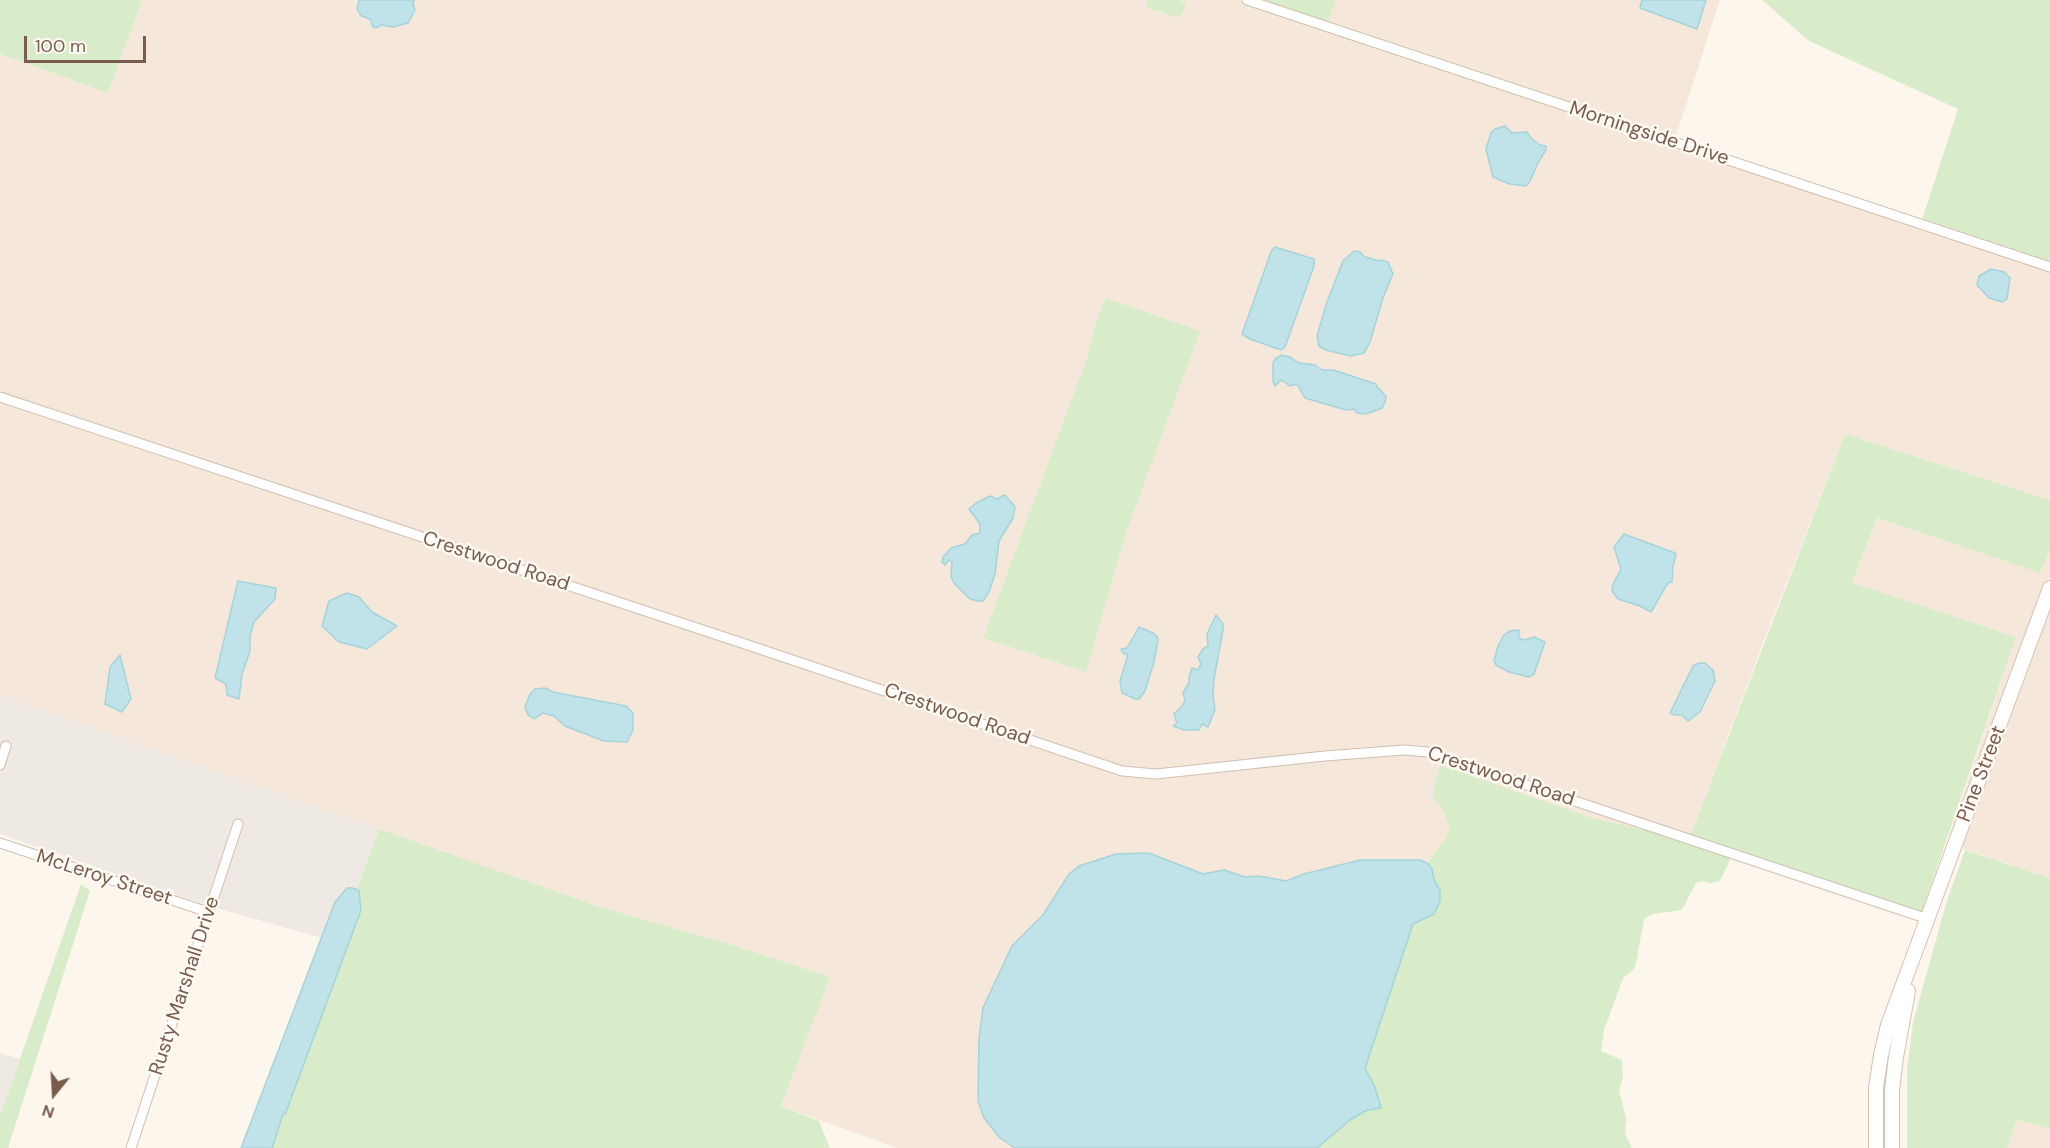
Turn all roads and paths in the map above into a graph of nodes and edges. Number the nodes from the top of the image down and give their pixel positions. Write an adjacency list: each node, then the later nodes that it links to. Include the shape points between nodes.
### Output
1 (1248, 0): 2 (street, Morningside Drive)
2 (2050, 267)
3 (0, 397): 10 (street, Crestwood Road, via 1122,771 1156,774 1404,750 1428,752)
4 (2050, 588): 10 (main road, Pine Street)
5 (6, 746): 6 (street)
6 (0, 765)
7 (238, 824): 9 (street, Rusty Marshall Drive)
8 (0, 843): 9 (street, McLeroy Street)
9 (208, 912): 12 (street, Rusty Marshall Drive)
10 (1928, 919): 11 (main road, Pine Street)
11 (1914, 959): 13 (main road, Pine Street, via 1881,1055 1876,1088); 14 (main road, Pine Street, via 1896,1057)
12 (131, 1148)
13 (1876, 1148)
14 (1892, 1148)

